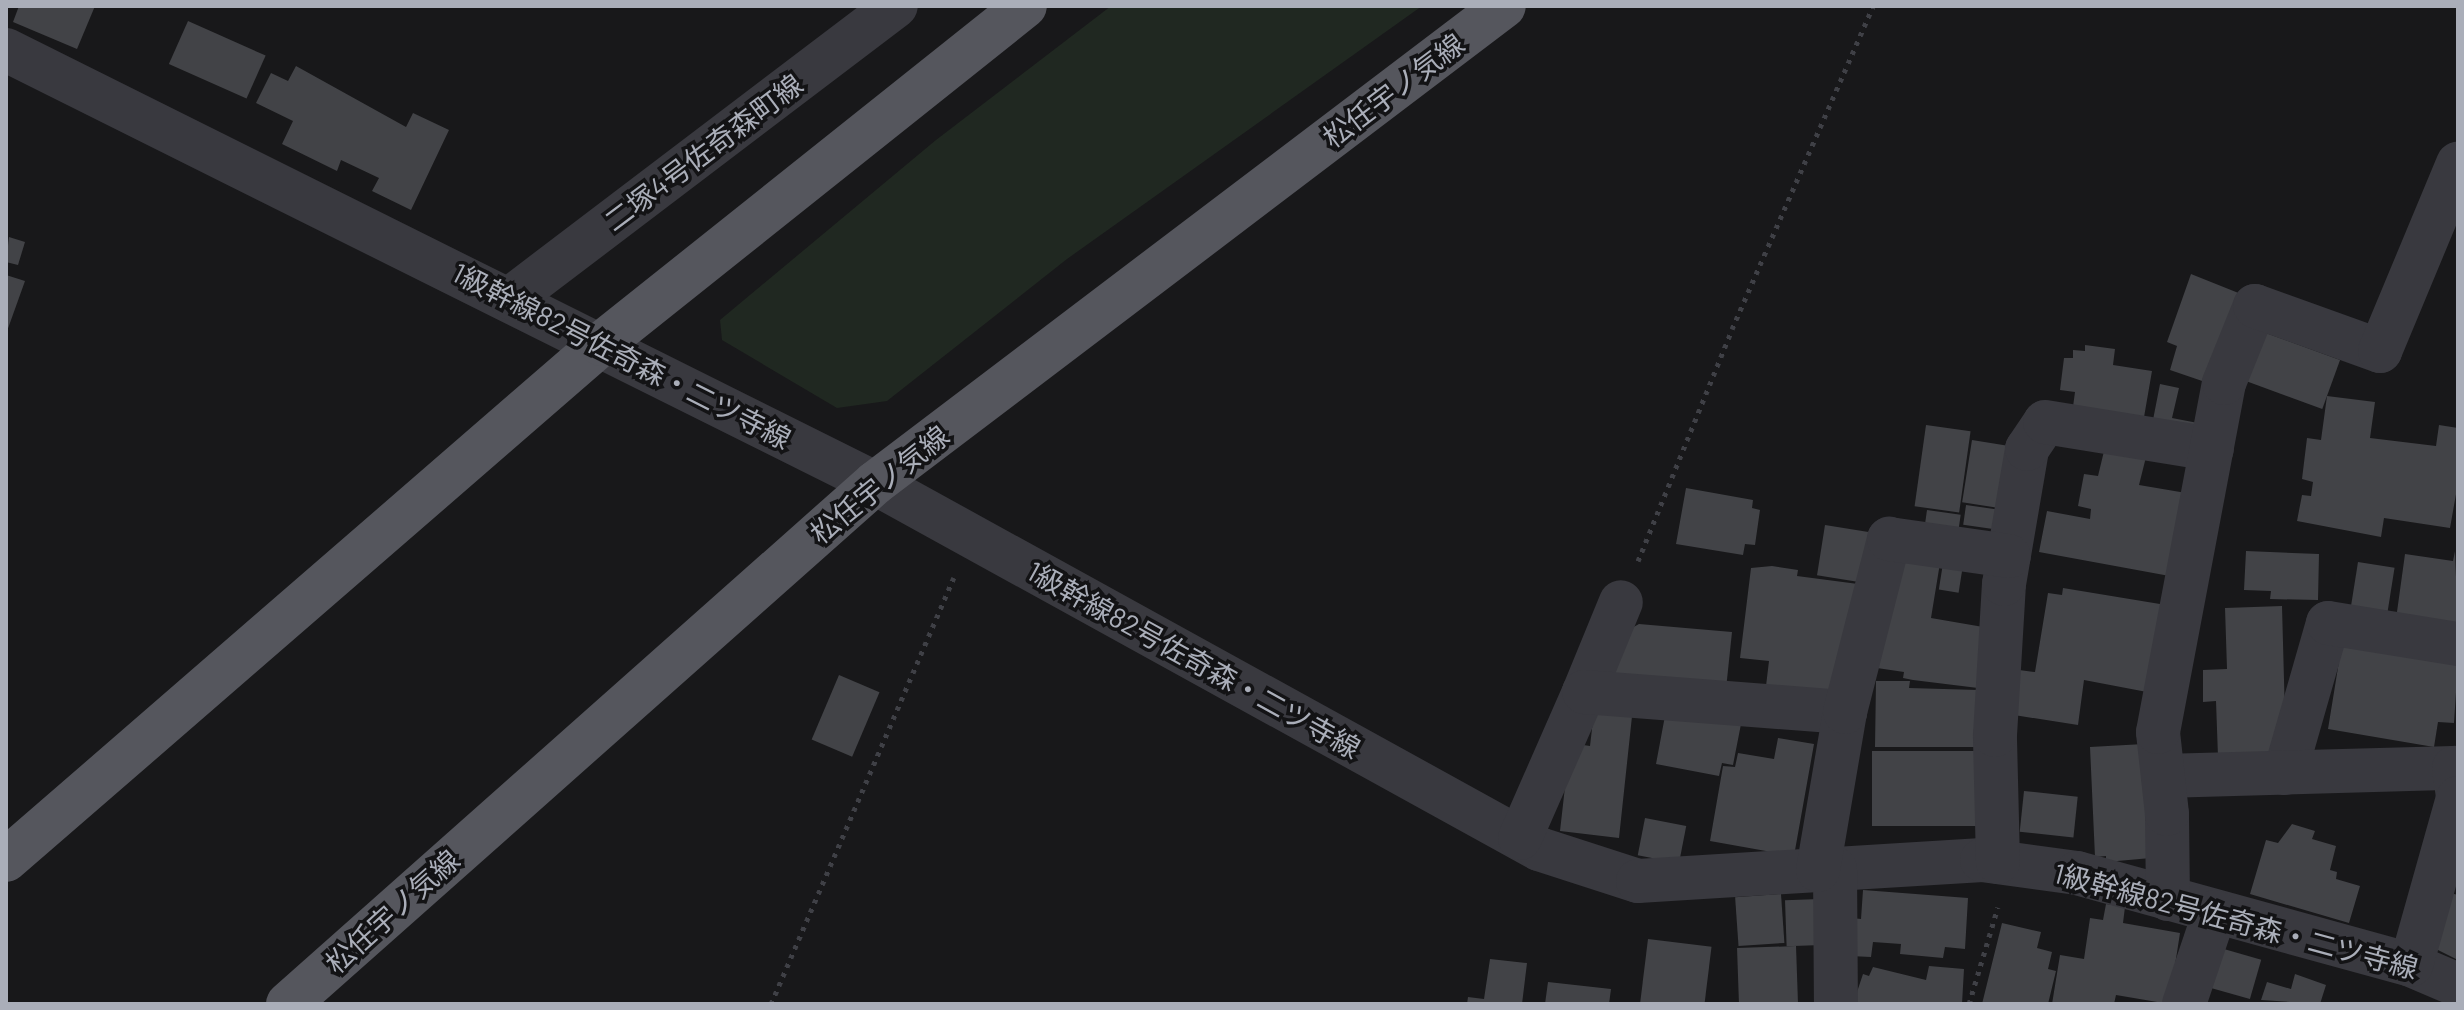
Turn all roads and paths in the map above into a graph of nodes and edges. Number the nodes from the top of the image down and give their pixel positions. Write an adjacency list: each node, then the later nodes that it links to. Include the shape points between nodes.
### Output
1 (896, 6): 7 (street, 二塚4号佐奇森町線)
2 (1025, 6): 8 (main road)
3 (1504, 6): 10 (main road, 松任宇ノ気線)
4 (1873, 6): 13 (path, via 1732,329)
5 (6, 50): 7 (street, 1級幹線82号佐奇森・二ツ寺線)
6 (2458, 164): 9 (street, via 2380,351 2255,306 2224,383)
7 (511, 298): 8 (street, 1級幹線82号佐奇森・二ツ寺線)
8 (601, 344): 10 (street, 1級幹線82号佐奇森・二ツ寺線); 21 (main road)
9 (2212, 449): 12 (street, via 2045,422 2027,449); 18 (street, via 2162,699 2158,732)
10 (875, 483): 11 (street, 1級幹線82号佐奇森・二ツ寺線); 28 (main road, 松任宇ノ気線)
11 (972, 537): 20 (street, 1級幹線82号佐奇森・二ツ寺線); 29 (path)
12 (2009, 556): 16 (street, via 1889,539); 22 (street, via 1995,735)
13 (1621, 602): 15 (street)
14 (2458, 644): 17 (street, via 2328,623)
15 (1584, 692): 16 (street); 20 (street)
16 (1845, 712): 23 (street)
17 (2285, 773): 18 (street); 19 (street)
18 (2163, 776): 24 (street)
19 (2457, 780): 26 (street)
20 (1520, 838): 23 (street, 1級幹線82号佐奇森・二ツ寺線, via 1638,881)
21 (6, 860)
22 (2004, 863): 23 (street, 1級幹線82号佐奇森・二ツ寺線); 24 (street, 1級幹線82号佐奇森・二ツ寺線, via 2077,873); 31 (path)
23 (1826, 869): 30 (street)
24 (2168, 899): 25 (street, 1級幹線82号佐奇森・二ツ寺線)
25 (2215, 912): 26 (street, 1級幹線82号佐奇森・二ツ寺線); 32 (street)
26 (2411, 965): 27 (street, 1級幹線82号佐奇森・二ツ寺線)
27 (2458, 985)
28 (288, 1004)
29 (771, 1004)
30 (1836, 1004)
31 (1969, 1004)
32 (2184, 1004)

